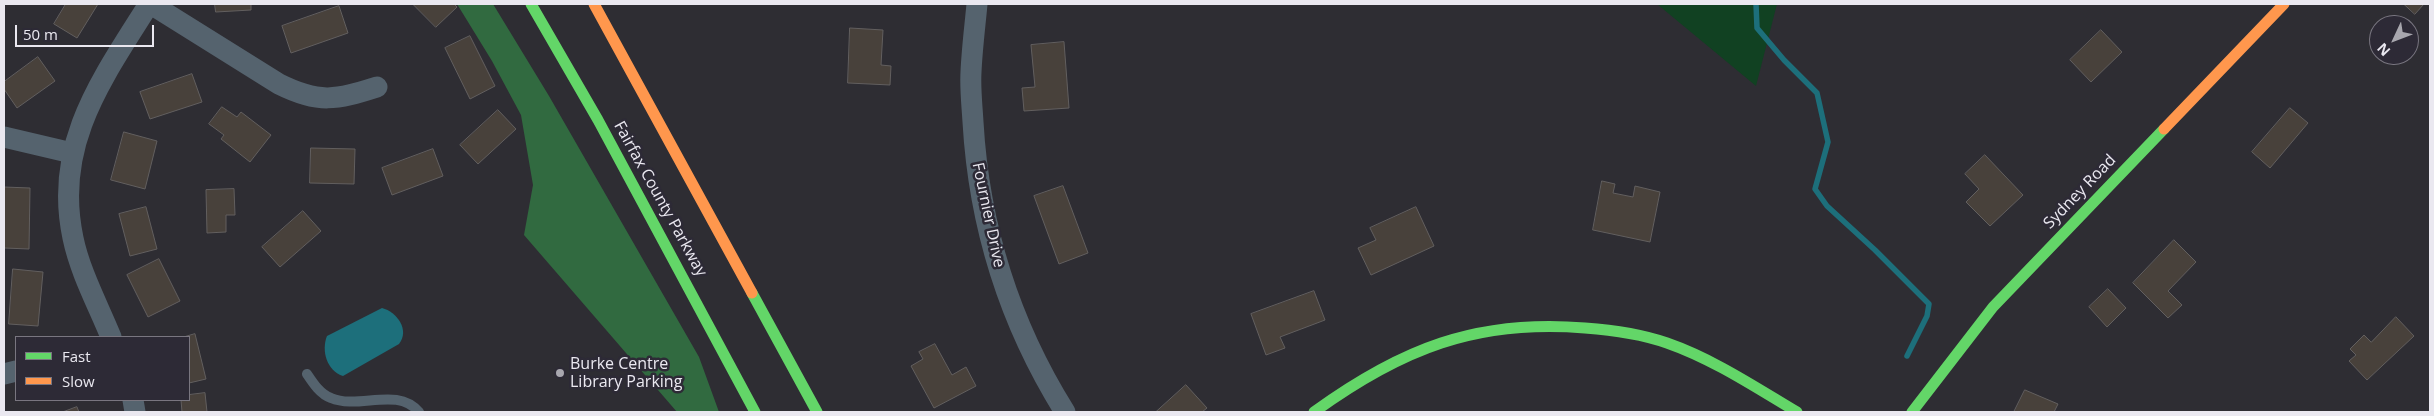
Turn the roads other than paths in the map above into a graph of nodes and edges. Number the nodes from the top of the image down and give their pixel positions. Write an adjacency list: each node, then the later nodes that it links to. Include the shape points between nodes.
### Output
1 (150, 4): 6 (street, via 301,95 342,98); 8 (street, via 96,90 78,130)
2 (531, 4): 12 (main road, Fairfax County Parkway, via 603,129)
3 (594, 4): 13 (main road)
4 (977, 4): 14 (street, Fournier Drive, via 971,74 975,156 985,215 1007,297 1042,375)
5 (2284, 4): 17 (main road, Sydney Road, via 1993,307)
6 (377, 87)
7 (4, 137): 8 (street)
8 (72, 153): 9 (street, via 69,208 73,237)
9 (109, 336)
10 (307, 374): 11 (lane, via 316,388 330,398 346,401 404,400)
11 (419, 412)
12 (755, 412)
13 (817, 412)
14 (1065, 412)
15 (1314, 412): 16 (main road, via 1355,382 1427,347 1502,327 1542,325 1623,332 1662,341 1712,362)
16 (1797, 412)
17 (1912, 412)

